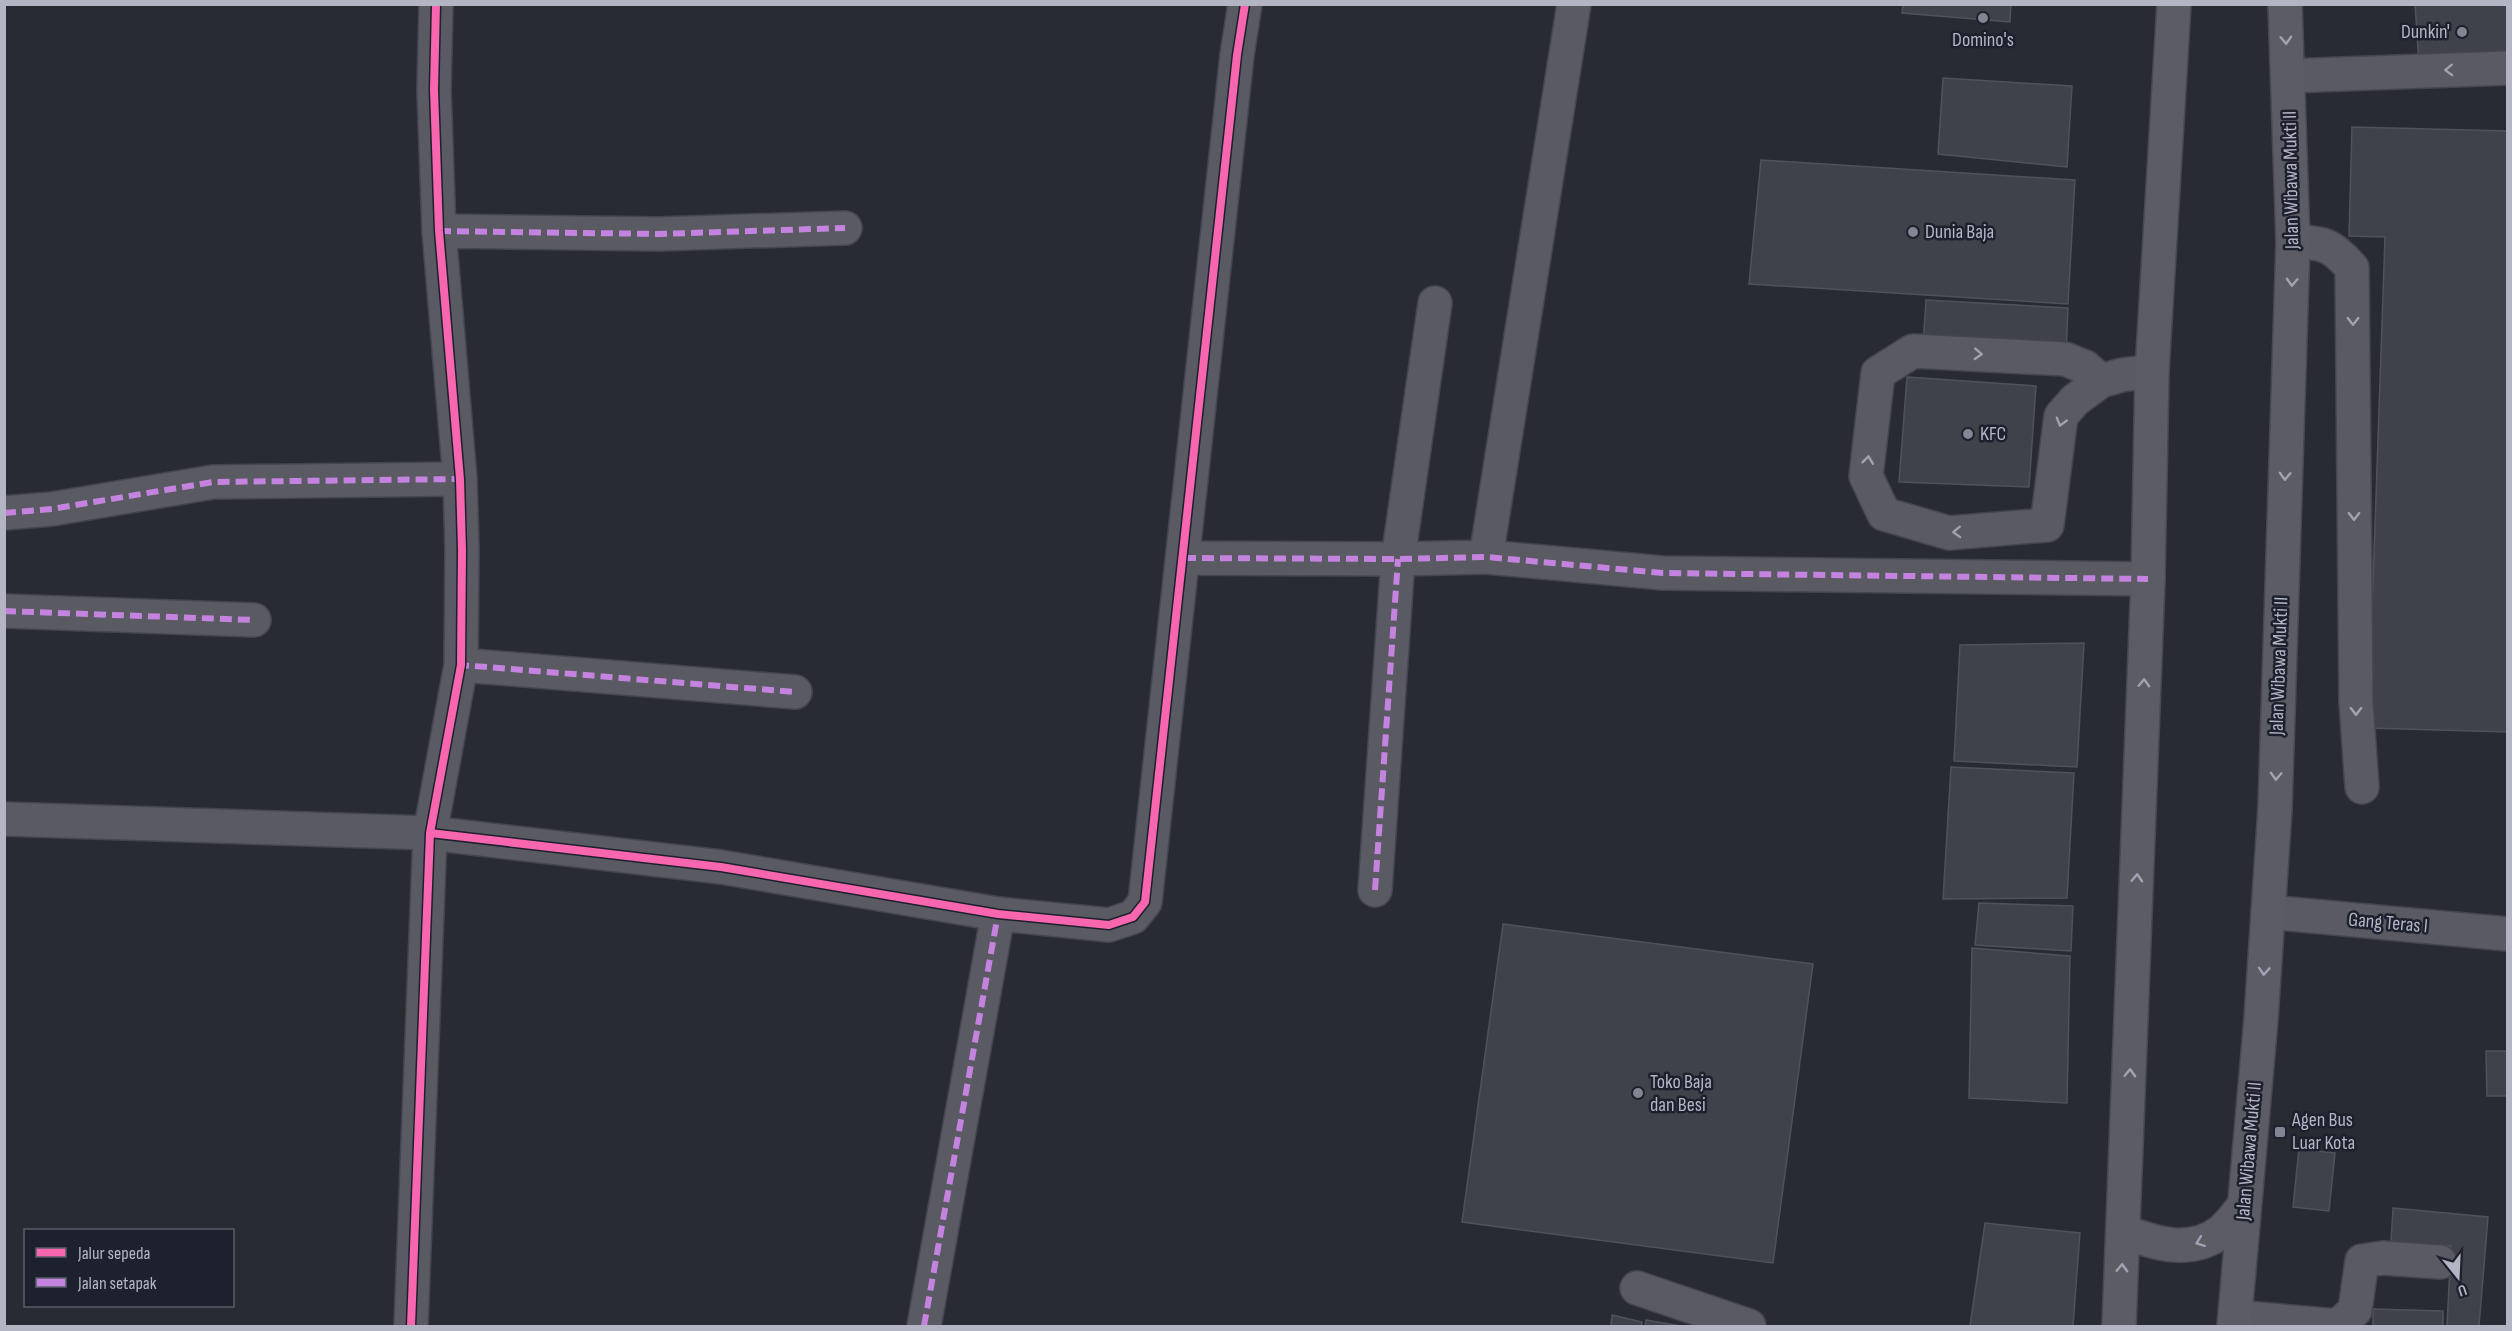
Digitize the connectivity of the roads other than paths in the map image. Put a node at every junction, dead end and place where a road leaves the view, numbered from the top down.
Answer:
1 (436, 4) edge
2 (1245, 4) edge
3 (1574, 4) edge
4 (2174, 4) edge
5 (2285, 4) edge
6 (2508, 68) edge
7 (2288, 76) junction
8 (845, 228) dead end
9 (439, 231) junction
10 (2293, 242) junction
11 (1435, 303) dead end
12 (2151, 371) junction
13 (2100, 381) junction
14 (460, 479) junction
15 (4, 513) edge
16 (1486, 556) junction
17 (1184, 558) junction
18 (1398, 559) junction
19 (2148, 579) junction
20 (4, 611) edge
21 (254, 620) dead end
22 (461, 665) junction
23 (795, 692) dead end
24 (2362, 787) dead end
25 (4, 819) edge
26 (430, 833) junction
27 (1375, 890) dead end
28 (2268, 912) junction
29 (998, 914) junction
30 (2508, 934) edge
31 (2244, 1206) junction
32 (2123, 1231) junction
33 (2440, 1262) dead end
34 (1637, 1288) dead end
35 (2234, 1322) edge
36 (411, 1326) edge
37 (924, 1326) edge
38 (1749, 1326) edge
39 (2119, 1326) edge

1 - 9 street
2 - 17 street
3 - 16 street
4 - 12 main road
5 -> 7 main road, Jalan Wibawa Mukti II
6 -> 7 street
7 - 10 main road, Jalan Wibawa Mukti II
8 - 9 street
9 - 14 street
10 -> 24 street
10 -> 28 main road, Jalan Wibawa Mukti II
11 - 18 street
12 - 13 street
12 - 19 main road
13 -> 13 street
14 - 15 street
14 - 22 street
16 - 18 street
16 - 19 street
17 - 18 street
17 - 29 street
18 - 27 street
32 -> 19 main road
20 - 21 street
22 - 23 street
22 - 26 street
25 - 26 street
26 - 29 street
26 - 36 street
28 - 30 street, Gang Teras I
28 -> 31 main road, Jalan Wibawa Mukti II
29 - 37 street
31 -> 32 main road
31 - 35 main road, Jalan Wibawa Mukti II
39 -> 32 main road
33 - 35 street
34 - 38 street

